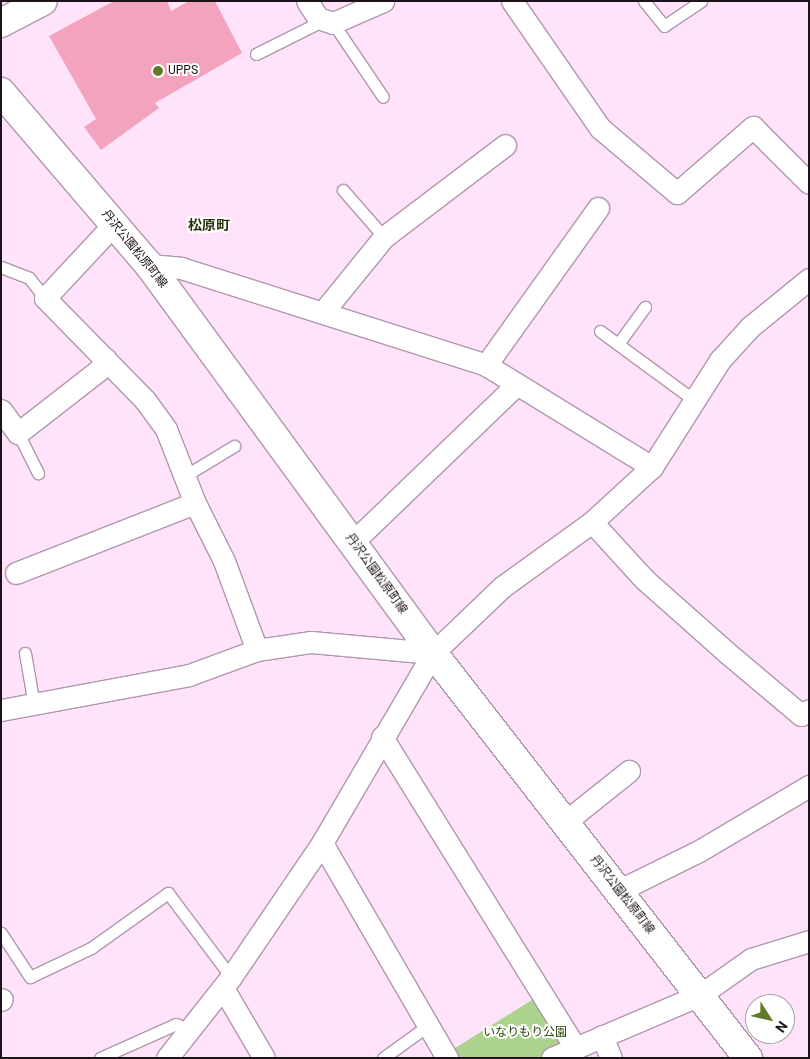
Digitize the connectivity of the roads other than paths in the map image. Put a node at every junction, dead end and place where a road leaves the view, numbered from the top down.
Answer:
1 (43, 1) edge
2 (307, 1) edge
3 (382, 1) edge
4 (512, 1) edge
5 (644, 1) edge
6 (701, 1) edge
7 (328, 21) junction
8 (1, 23) edge
9 (256, 54) dead end
10 (1, 92) edge
11 (383, 97) dead end
12 (500, 159) dead end
13 (809, 183) edge
14 (343, 190) dead end
15 (598, 208) dead end
16 (114, 224) junction
17 (384, 237) junction
18 (149, 266) junction
19 (1, 267) edge
20 (809, 279) edge
21 (45, 298) junction
22 (646, 306) dead end
23 (323, 312) junction
24 (600, 331) dead end
25 (618, 344) junction
26 (106, 360) junction
27 (486, 365) junction
28 (517, 384) junction
29 (694, 400) junction
30 (1, 410) edge
31 (18, 433) junction
32 (234, 446) dead end
33 (652, 467) junction
34 (38, 473) dead end
35 (183, 477) junction
36 (194, 504) junction
37 (592, 522) junction
38 (354, 541) junction
39 (16, 573) dead end
40 (257, 650) junction
41 (25, 652) dead end
42 (433, 653) junction
43 (34, 705) junction
44 (1, 710) edge
45 (809, 710) edge
46 (382, 737) junction
47 (629, 771) dead end
48 (809, 786) edge
49 (565, 822) junction
50 (322, 843) junction
51 (618, 891) junction
52 (1, 933) edge
53 (809, 941) edge
54 (227, 982) junction
55 (700, 996) junction
56 (430, 1024) junction
57 (189, 1030) junction
58 (602, 1036) junction
59 (575, 1047) junction
60 (100, 1058) edge
61 (167, 1058) edge
62 (264, 1058) edge
63 (383, 1058) edge
64 (447, 1058) edge
65 (552, 1058) edge
66 (611, 1058) edge
67 (748, 1058) edge

1 - 8 main road
2 - 7 street
3 - 7 street
4 - 13 street
5 - 6 lane
7 - 9 lane
7 - 11 lane
10 - 16 main road, 丹沢公園松原町線
12 - 17 street
14 - 17 lane
15 - 27 street
16 - 18 main road, 丹沢公園松原町線
16 - 21 street
17 - 23 street
18 - 23 street
18 - 38 main road, 丹沢公園松原町線
19 - 21 lane
20 - 29 street
21 - 26 street
22 - 25 lane
23 - 27 street
24 - 25 lane
25 - 29 lane
26 - 31 street
26 - 35 street
27 - 28 street
28 - 33 street
28 - 38 street
29 - 33 street
30 - 31 street
31 - 34 lane
32 - 35 lane
33 - 37 street
35 - 36 street
36 - 39 street
36 - 40 street
37 - 42 street
37 - 45 street
38 - 42 main road, 丹沢公園松原町線
40 - 42 street
40 - 43 street
41 - 43 lane
42 - 46 street
42 - 49 main road, 丹沢公園松原町線
43 - 44 street
46 - 50 street
46 - 59 street
47 - 49 street
48 - 51 street
49 - 51 main road, 丹沢公園松原町線
50 - 54 street
50 - 56 street
51 - 55 main road, 丹沢公園松原町線
52 - 54 lane
53 - 55 street
54 - 57 street
54 - 62 street
55 - 58 street
55 - 67 main road, 丹沢公園松原町線
56 - 63 lane
56 - 64 street
57 - 60 lane
57 - 61 street
58 - 59 street
58 - 66 street
59 - 65 street

